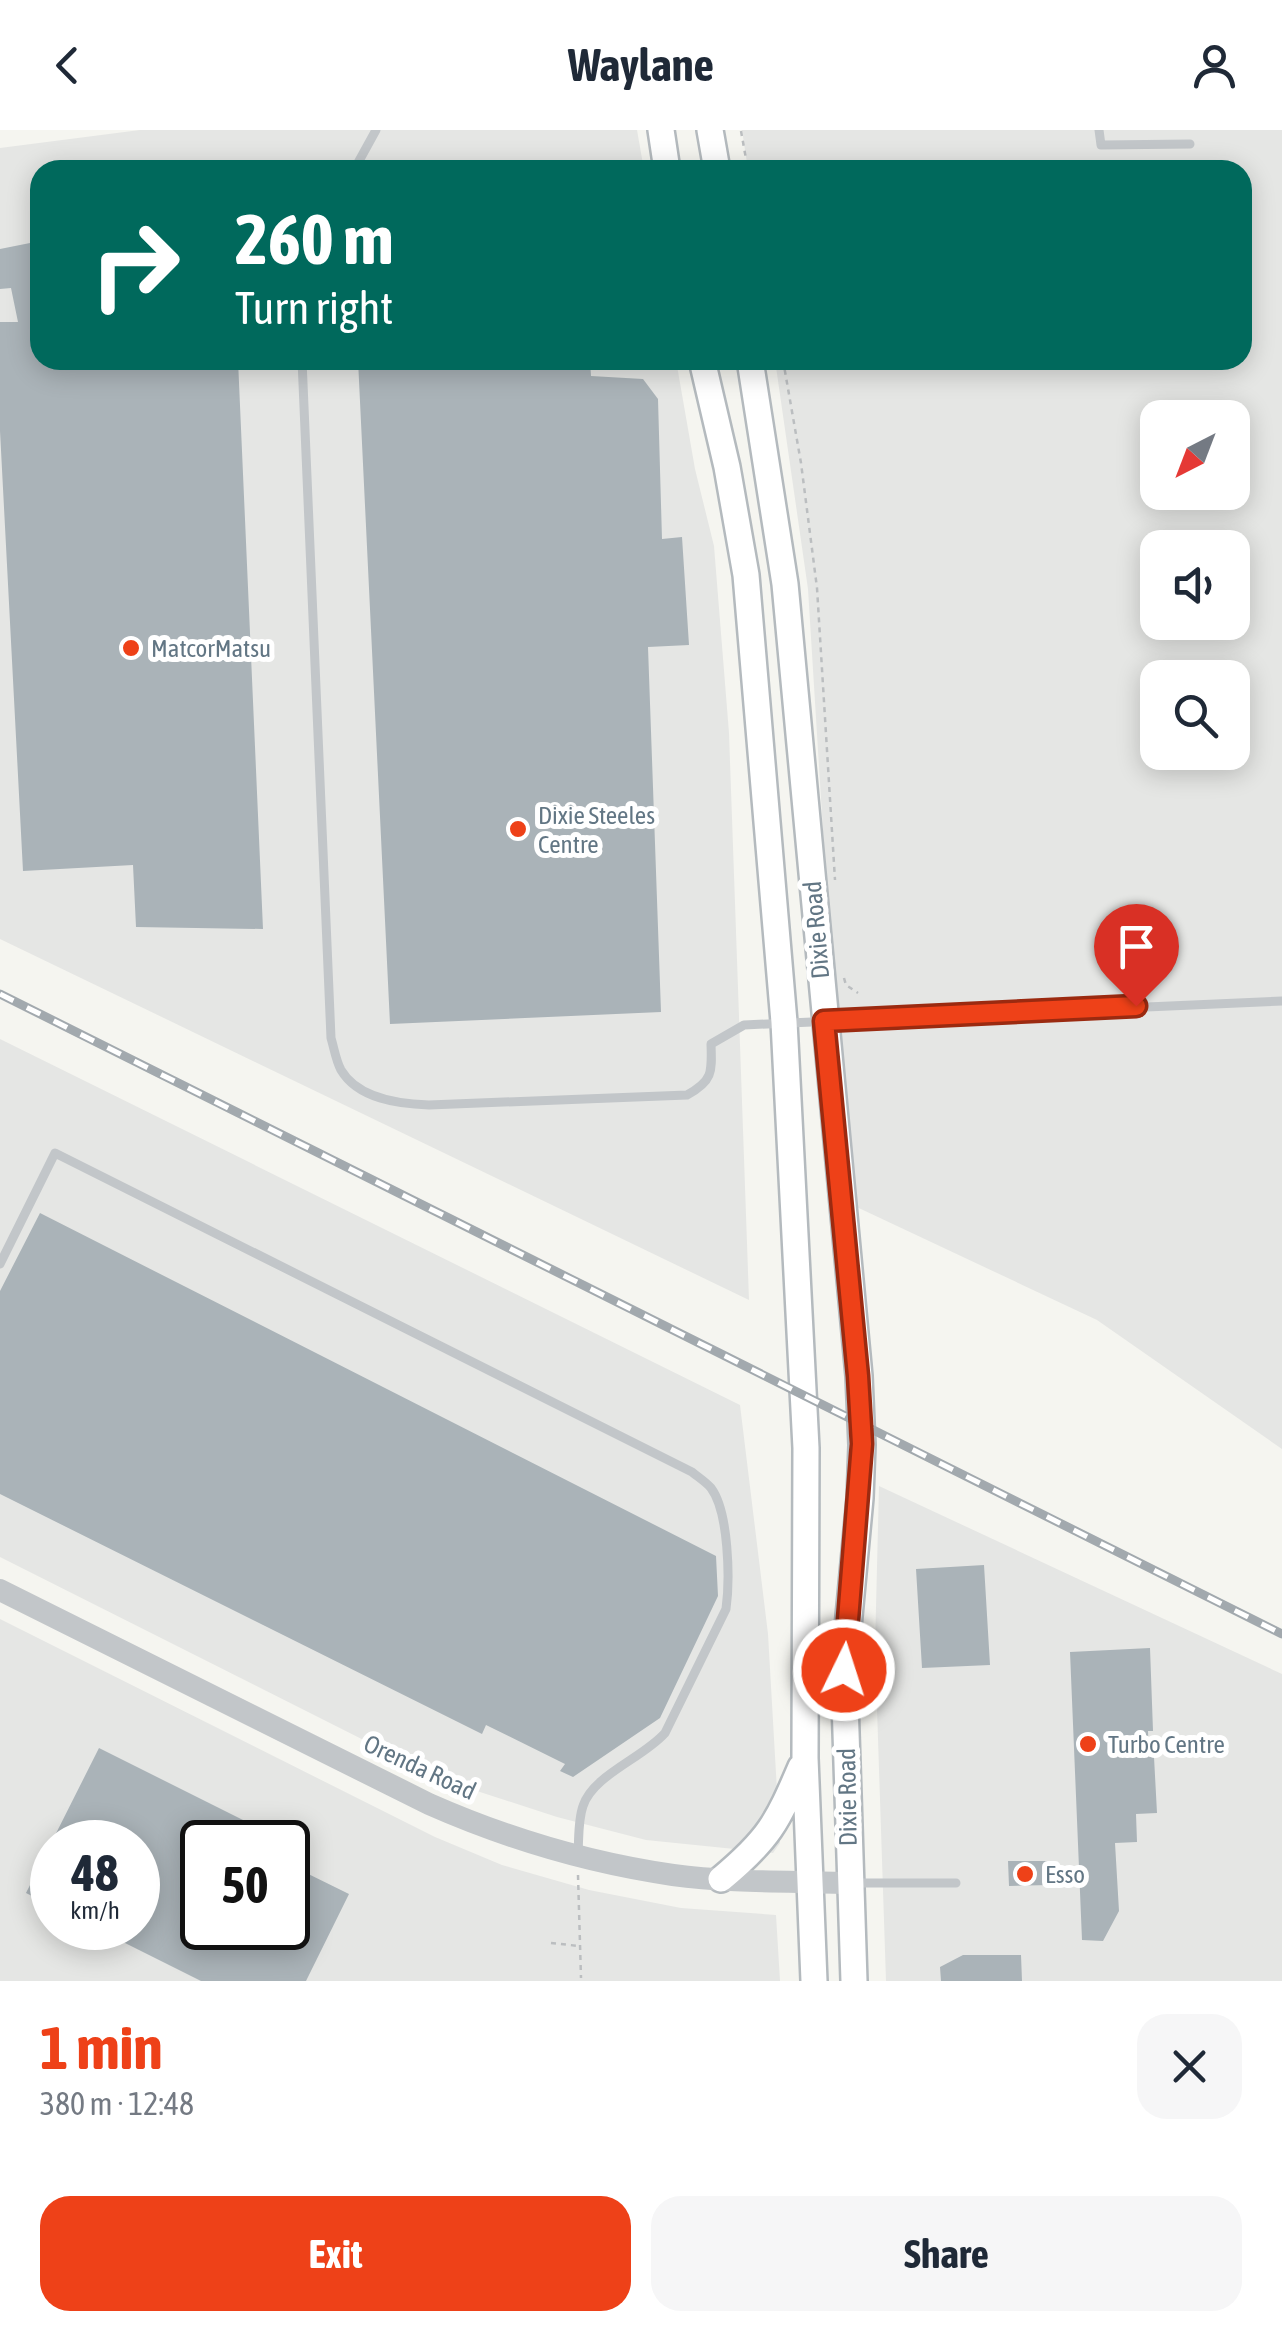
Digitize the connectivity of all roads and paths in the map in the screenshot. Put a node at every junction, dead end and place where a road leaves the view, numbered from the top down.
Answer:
1 (376, 130) edge
2 (710, 130) edge
3 (1100, 130) edge
4 (741, 131) edge
5 (660, 132) edge
6 (1190, 144) dead end
7 (360, 160) edge
8 (664, 160) edge
9 (715, 160) edge
10 (746, 160) edge
11 (302, 370) edge
12 (704, 370) edge
13 (752, 370) edge
14 (784, 370) edge
15 (836, 894) dead end
16 (841, 970) dead end
17 (858, 993) dead end
18 (1282, 1001) edge
19 (824, 1021) junction
20 (784, 1022) junction
21 (0, 1264) edge
22 (0, 1590) edge
23 (805, 1758) junction
24 (578, 1856) junction
25 (722, 1879) junction
26 (810, 1882) junction
27 (850, 1883) junction
28 (956, 1883) dead end
29 (550, 1943) dead end
30 (580, 1946) junction
31 (581, 1978) dead end
32 (814, 1981) edge
33 (854, 1981) edge

1 - 7 lane
2 - 9 main road
3 - 6 lane
4 - 10 path
5 - 8 main road
11 - 20 lane
12 - 20 main road, Dixie Road
13 - 19 main road, Dixie Road
14 - 15 path
16 - 17 path
18 - 19 lane
19 - 20 lane
19 - 27 main road, Dixie Road
20 - 23 main road, Dixie Road
21 - 24 lane
22 - 24 street, Orenda Road
23 - 25 main road
23 - 26 main road, Dixie Road
24 - 25 street, Orenda Road
24 - 30 path
25 - 26 street, Orenda Road
26 - 27 street, Orenda Road
26 - 32 main road, Dixie Road
27 - 28 lane
27 - 33 main road, Dixie Road
29 - 30 path
30 - 31 path

